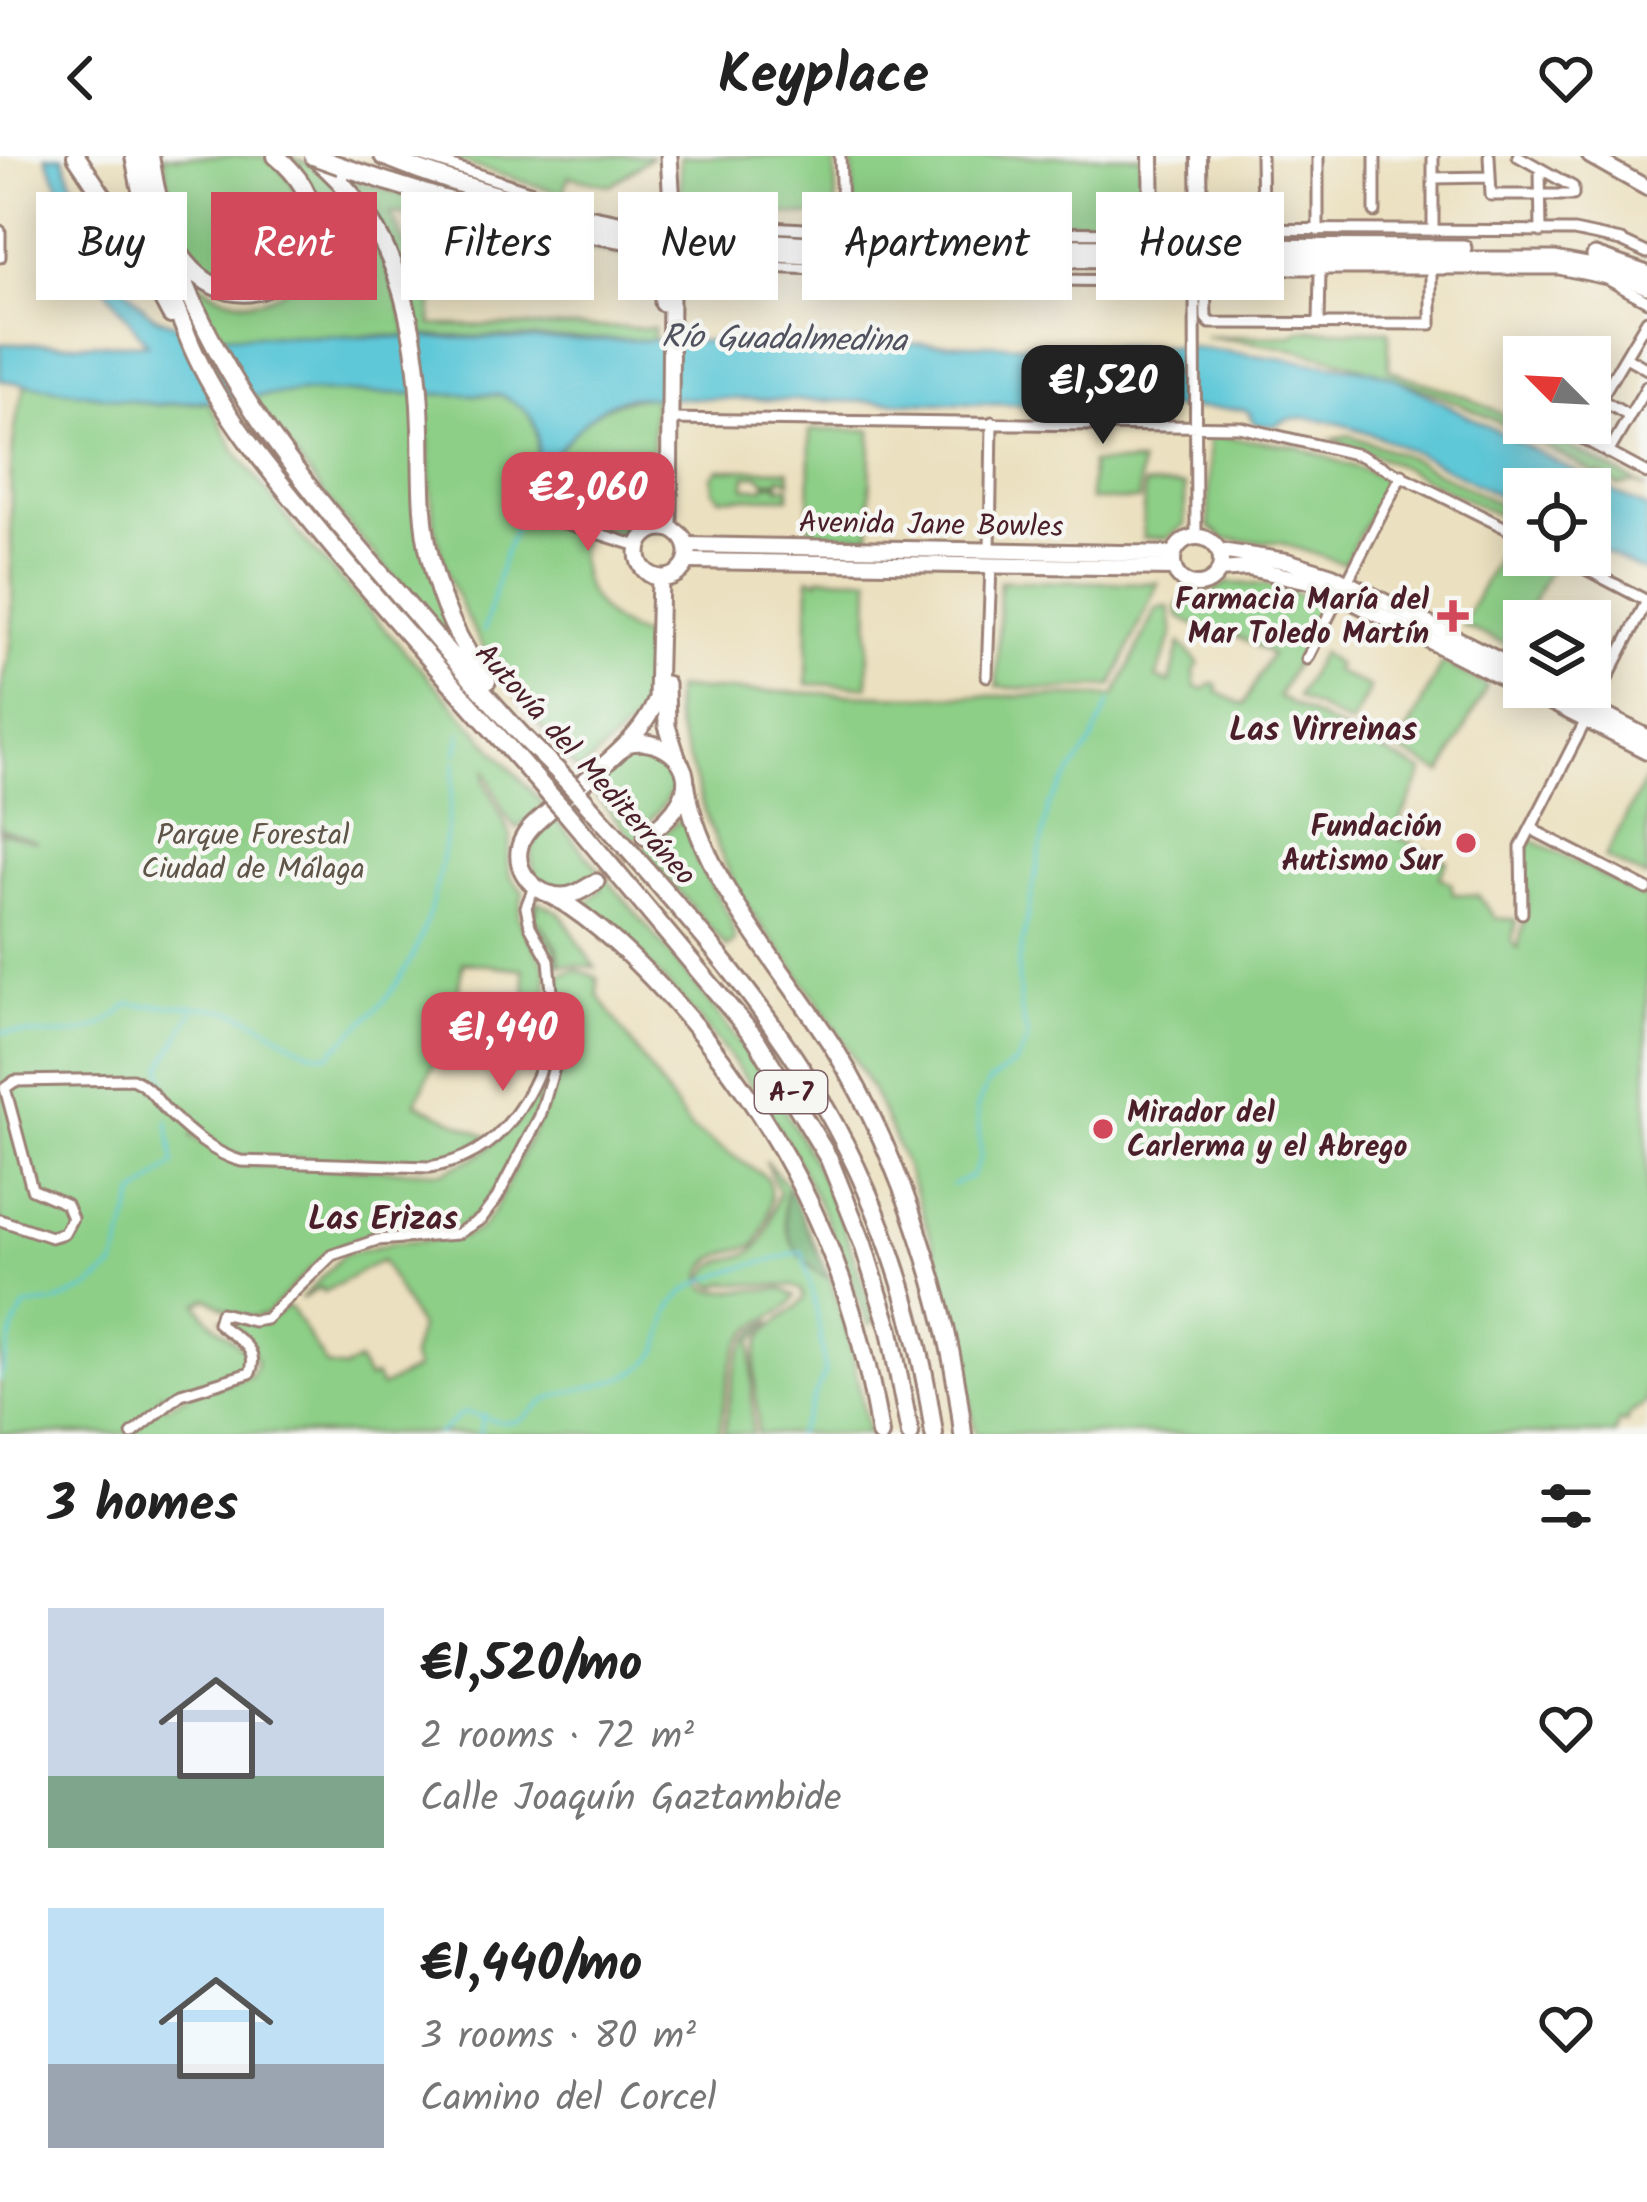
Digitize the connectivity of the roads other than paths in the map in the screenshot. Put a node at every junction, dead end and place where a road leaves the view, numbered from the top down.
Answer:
1 (76, 156) edge
2 (134, 156) edge
3 (150, 156) edge
4 (276, 156) edge
5 (313, 156) edge
6 (421, 156) edge
7 (665, 156) edge
8 (840, 156) edge
9 (1151, 156) edge
10 (1199, 156) edge
11 (1261, 156) edge
12 (1318, 156) edge
13 (1375, 156) edge
14 (1433, 156) edge
15 (1489, 156) edge
16 (1518, 156) edge
17 (1590, 156) edge
18 (388, 158) edge
19 (1540, 169) junction
20 (1490, 177) junction
21 (1432, 178) junction
22 (1643, 182) edge
23 (157, 192) edge
24 (662, 192) edge
25 (669, 192) edge
26 (841, 192) edge
27 (1147, 192) edge
28 (1196, 192) edge
29 (1262, 192) edge
30 (1541, 197) junction
31 (1375, 212) dead end
32 (618, 215) edge
33 (618, 228) edge
34 (1284, 230) edge
35 (0, 231) edge
36 (1318, 231) junction
37 (618, 232) edge
38 (1541, 232) junction
39 (778, 240) edge
40 (1096, 242) edge
41 (1645, 247) edge
42 (1432, 252) junction
43 (0, 257) edge
44 (1284, 259) edge
45 (187, 263) edge
46 (778, 268) edge
47 (1284, 268) edge
48 (1320, 270) junction
49 (1647, 274) edge
50 (1096, 280) edge
51 (1647, 286) edge
52 (181, 300) edge
53 (664, 300) edge
54 (670, 300) edge
55 (1195, 300) edge
56 (1204, 300) edge
57 (1647, 301) edge
58 (185, 319) junction
59 (1319, 324) junction
60 (1646, 326) edge
61 (666, 328) junction
62 (1626, 357) junction
63 (1647, 369) edge
64 (1611, 381) edge
65 (1647, 386) edge
66 (1643, 402) edge
67 (1611, 405) edge
68 (667, 411) junction
69 (1629, 416) junction
70 (1196, 421) junction
71 (992, 422) junction
72 (1592, 444) edge
73 (1608, 453) junction
74 (1647, 455) edge
75 (1643, 471) edge
76 (1402, 474) junction
77 (552, 519) dead end
78 (1503, 526) edge
79 (663, 528) junction
80 (1196, 536) junction
81 (638, 546) junction
82 (1220, 551) junction
83 (687, 553) junction
84 (990, 558) junction
85 (1174, 561) junction
86 (1219, 570) junction
87 (1599, 576) edge
88 (664, 578) junction
89 (1344, 588) junction
90 (1647, 601) edge
91 (1307, 658) dead end
92 (1503, 664) edge
93 (987, 676) dead end
94 (1580, 708) edge
95 (1589, 714) junction
96 (1647, 737) edge
97 (627, 743) junction
98 (534, 744) junction
99 (1647, 752) edge
100 (677, 758) junction
101 (686, 784) junction
102 (1533, 826) junction
103 (646, 837) tunnel mouth
104 (596, 882) tunnel mouth
105 (1647, 889) edge
106 (543, 891) junction
107 (1522, 914) dead end
108 (556, 1026) junction
109 (0, 1220) edge
110 (132, 1434) edge
111 (880, 1434) edge
112 (910, 1434) edge
113 (934, 1434) edge
114 (963, 1434) edge

1 - 58 highway
2 - 58 highway, Autovía del Mediterráneo / A-7
3 - 23 highway, Autovía del Mediterráneo / A-7
4 - 45 highway
5 - 37 highway, bridge
5 - 98 highway
6 - 32 street
7 - 24 main road
7 - 25 main road
8 - 26 street
9 - 27 main road
10 - 28 main road
11 - 29 street
12 - 36 street
13 - 31 street
14 - 21 street
15 - 20 street
16 - 19 street
17 - 22 main road
18 - 33 highway
19 - 30 street
19 - 30 street
20 - 21 street
20 - 30 street
21 - 42 street
30 - 38 street
34 - 36 street
35 - 43 street
36 - 42 street
38 - 41 street
38 - 42 street
39 - 40 main road
42 - 44 main road
42 - 48 street
42 - 49 main road
42 - 51 main road
42 - 57 street
42 - 59 street
46 - 50 street
47 - 48 street
48 - 59 street
52 - 58 highway, Autovía del Mediterráneo / A-7
53 - 61 main road
54 - 61 main road
55 - 70 street
56 - 59 street
58 - 98 highway, Autovía del Mediterráneo / A-7
58 - 112 highway, Autovía del Mediterráneo / A-7, bridge
60 - 62 street
61 - 68 main road
62 - 63 street
62 - 64 street
65 - 66 street
66 - 69 street
67 - 69 street
68 - 71 street
68 - 79 main road
69 - 73 street
70 - 71 street
70 - 76 street
70 - 80 street
71 - 84 street
72 - 73 street
73 - 75 street
74 - 75 street
76 - 78 street
76 - 89 street
77 - 81 street
79 - 81 main road
79 - 83 main road
80 - 82 main road
80 - 85 main road
81 - 88 main road
82 - 86 main road
82 - 89 main road
83 - 84 main road, Avenida Jane Bowles
83 - 88 main road
84 - 85 main road, Avenida Jane Bowles
84 - 93 street
85 - 86 main road
86 - 89 main road
87 - 90 street
88 - 97 main road
88 - 100 main road
89 - 91 street
89 - 92 main road
89 - 95 main road
90 - 95 street
94 - 95 main road
95 - 96 main road
95 - 99 main road
95 - 102 street
97 - 100 main road
97 - 106 main road
98 - 113 highway, Autovía del Mediterráneo / A-7
100 - 101 main road
101 - 103 main road
101 - 114 highway
102 - 105 street
102 - 107 street
104 - 106 main road
106 - 108 street
106 - 111 highway
108 - 109 street
108 - 110 street

